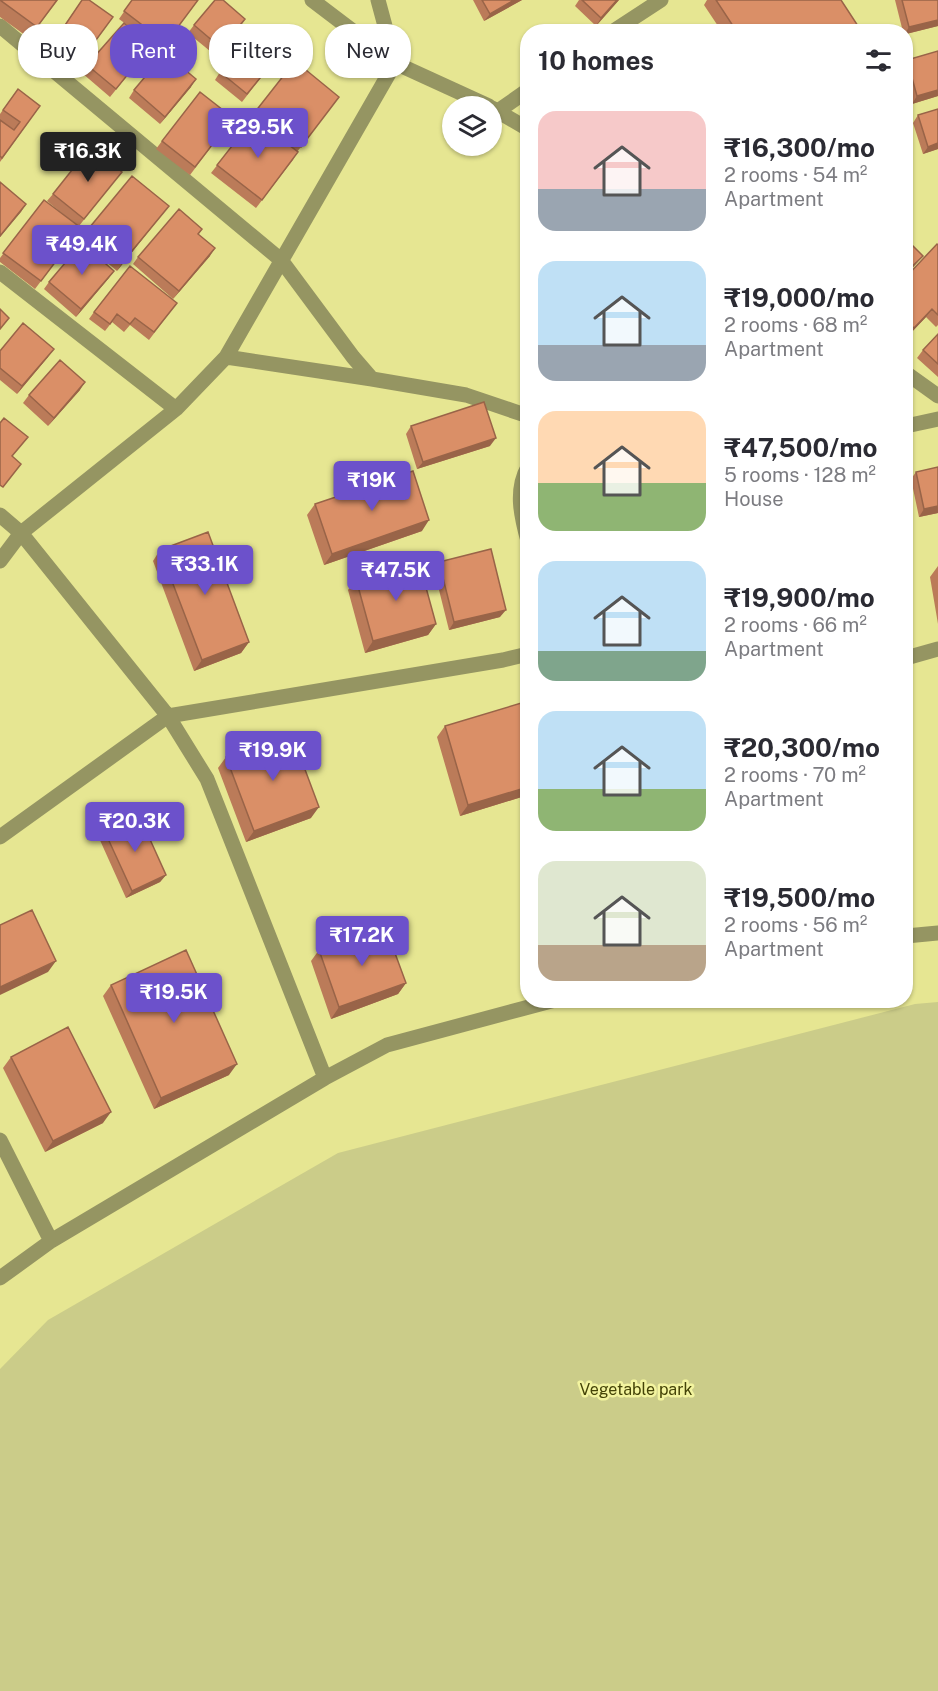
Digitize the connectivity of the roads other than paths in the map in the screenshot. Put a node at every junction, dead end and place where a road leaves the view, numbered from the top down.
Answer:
1 (312, 0) edge
2 (378, 0) edge
3 (661, 0) edge
4 (344, 24) edge
5 (384, 24) edge
6 (623, 24) edge
7 (0, 26) edge
8 (411, 70) edge
9 (386, 78) edge
10 (520, 94) edge
11 (467, 96) edge
12 (502, 103) edge
13 (502, 113) edge
14 (520, 124) edge
15 (281, 260) junction
16 (0, 272) edge
17 (226, 357) junction
18 (913, 378) edge
19 (372, 379) junction
20 (938, 396) edge
21 (176, 409) junction
22 (520, 413) edge
23 (938, 419) edge
24 (913, 424) edge
25 (0, 515) edge
26 (21, 533) junction
27 (0, 561) edge
28 (938, 650) edge
29 (520, 656) edge
30 (913, 656) edge
31 (168, 716) junction
32 (0, 837) edge
33 (938, 933) edge
34 (913, 935) edge
35 (525, 1008) edge
36 (326, 1078) junction
37 (0, 1140) edge
38 (51, 1241) junction
39 (0, 1278) edge

1 - 4 street
2 - 5 street
3 - 6 street
7 - 15 street
8 - 11 street
9 - 15 street
10 - 12 street
13 - 14 street
15 - 17 street
15 - 19 street
16 - 21 street
17 - 19 street
17 - 21 street
18 - 20 street
19 - 22 street
21 - 26 street
23 - 24 street
25 - 26 street
26 - 27 street
26 - 31 street
28 - 30 street
29 - 31 street
31 - 32 street
31 - 36 street
33 - 34 street
35 - 36 street
36 - 38 street
37 - 38 street
38 - 39 street

